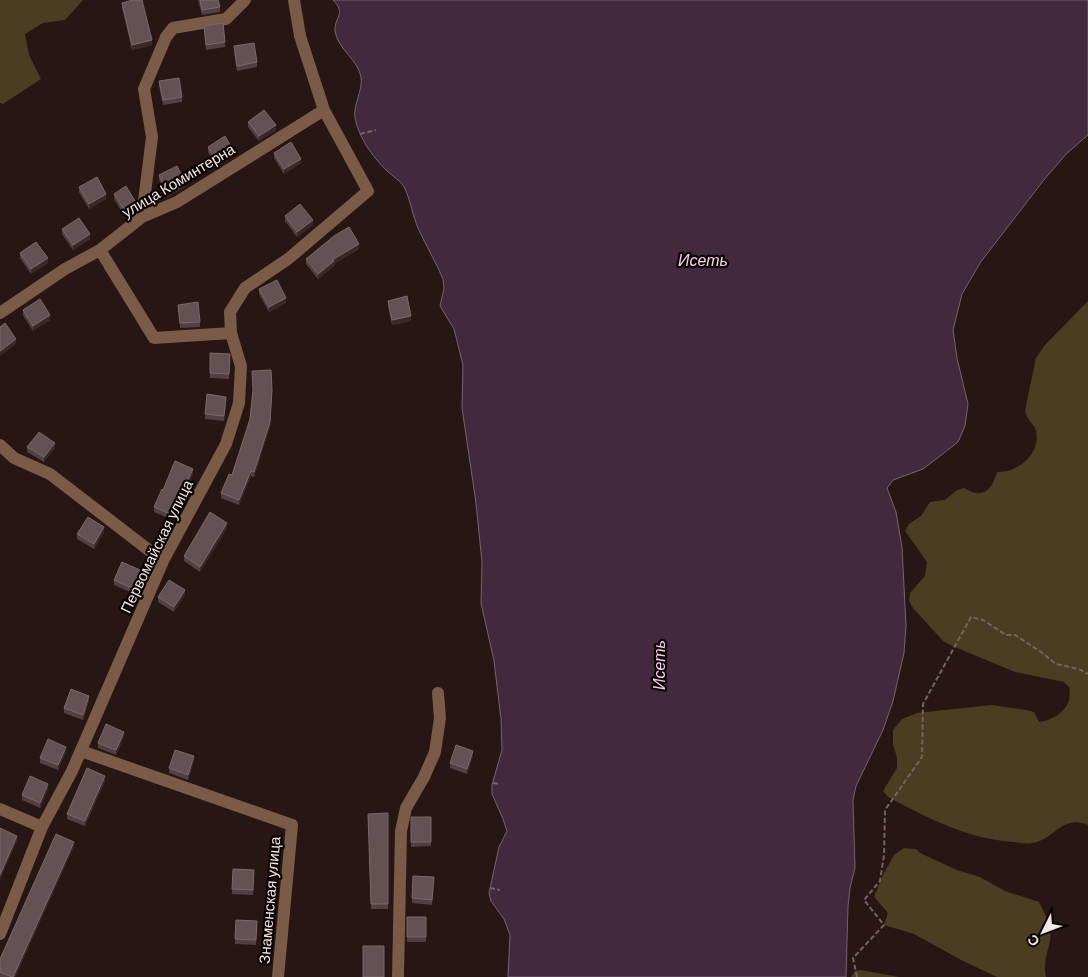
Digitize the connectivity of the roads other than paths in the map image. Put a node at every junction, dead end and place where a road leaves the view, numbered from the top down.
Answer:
1 (245, 0) edge
2 (294, 0) edge
3 (324, 110) junction
4 (142, 217) junction
5 (100, 250) junction
6 (0, 313) edge
7 (231, 333) junction
8 (0, 446) edge
9 (163, 561) junction
10 (438, 693) dead end
11 (81, 751) junction
12 (0, 808) edge
13 (42, 828) junction
14 (0, 934) edge
15 (278, 977) edge
16 (398, 977) edge

1 - 4 street
2 - 3 street
3 - 4 street, улица Коминтерна
3 - 7 street, Первомайская улица
4 - 5 street, улица Коминтерна
5 - 6 street, улица Коминтерна
5 - 7 street
7 - 9 street, Первомайская улица
8 - 9 street
9 - 11 street, Первомайская улица
10 - 16 street
11 - 13 street, Первомайская улица
11 - 15 street, Знаменская улица
12 - 13 street
13 - 14 street, Первомайская улица

